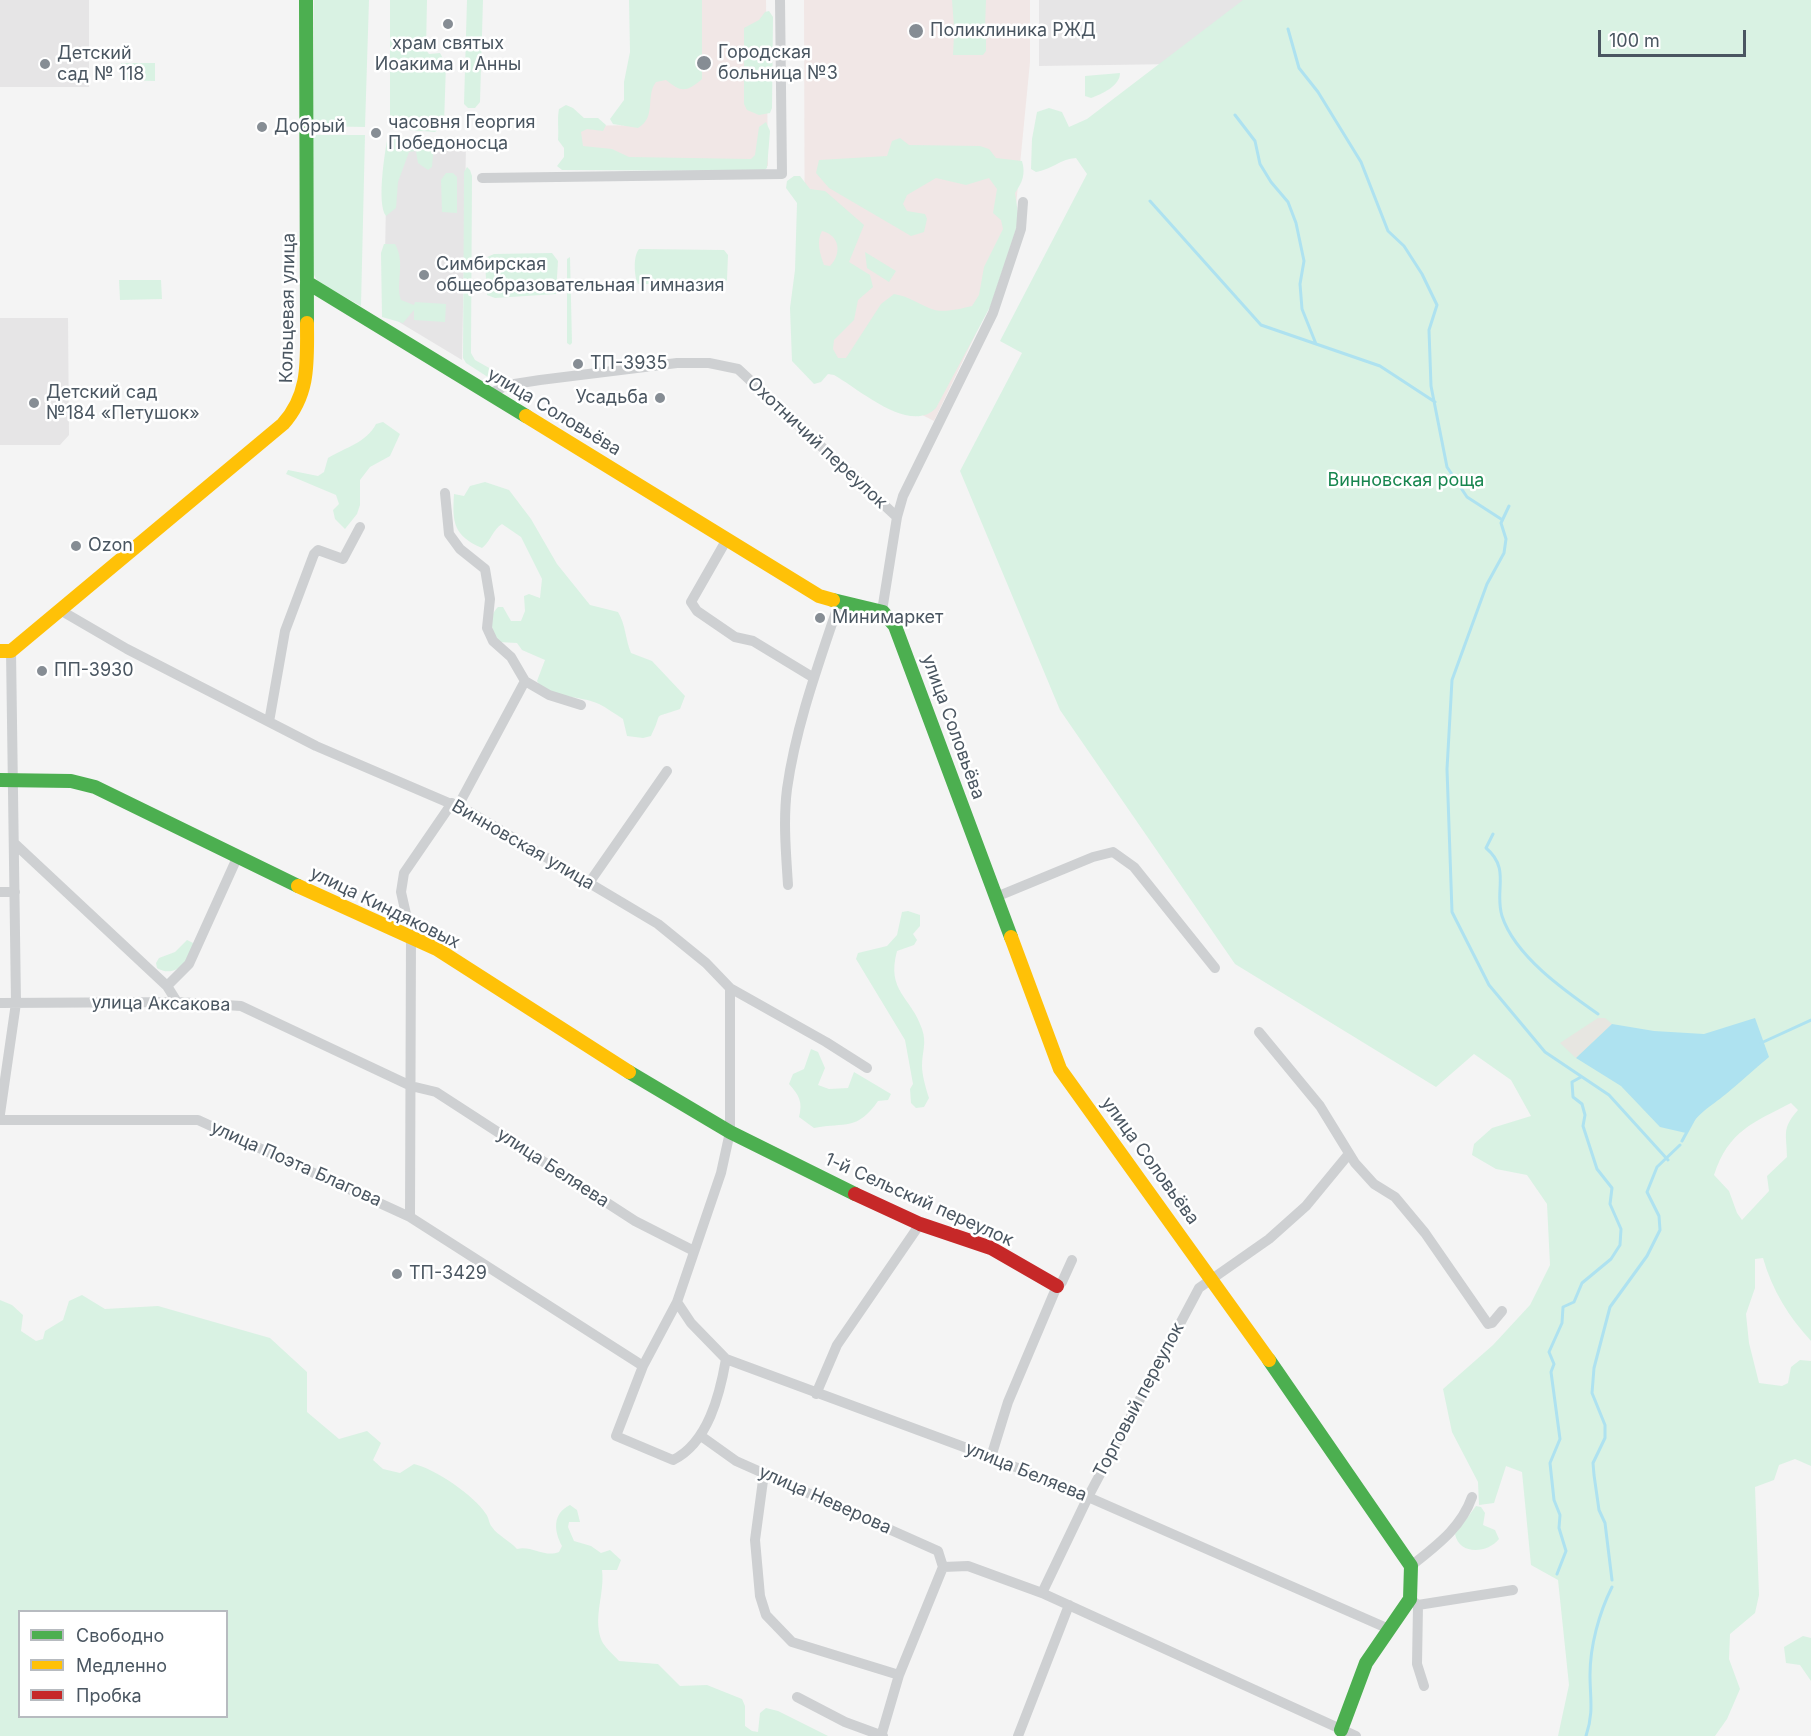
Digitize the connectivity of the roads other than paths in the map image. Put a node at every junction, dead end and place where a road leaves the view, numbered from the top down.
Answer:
1 (306, 0) edge
2 (780, 0) edge
3 (482, 178) dead end
4 (1023, 202) dead end
5 (308, 283) junction
6 (489, 394) junction
7 (445, 493) dead end
8 (897, 517) junction
9 (360, 527) dead end
10 (727, 539) junction
11 (838, 603) junction
12 (60, 610) junction
13 (882, 611) junction
14 (6, 651) edge
15 (814, 678) junction
16 (525, 681) junction
17 (581, 705) dead end
18 (269, 722) junction
19 (667, 771) dead end
20 (7, 780) edge
21 (455, 805) junction
22 (14, 843) junction
23 (237, 858) junction
24 (589, 883) junction
25 (788, 885) dead end
26 (0, 892) edge
27 (15, 892) junction
28 (996, 897) junction
29 (411, 936) junction
30 (1215, 968) dead end
31 (167, 986) junction
32 (730, 988) junction
33 (177, 1002) junction
34 (0, 1003) edge
35 (16, 1003) junction
36 (1259, 1032) dead end
37 (867, 1068) dead end
38 (411, 1086) junction
39 (0, 1114) edge
40 (0, 1120) edge
41 (730, 1132) junction
42 (1348, 1155) junction
43 (410, 1217) junction
44 (920, 1224) junction
45 (694, 1251) junction
46 (1072, 1260) dead end
47 (1212, 1278) junction
48 (1056, 1286) junction
49 (677, 1302) junction
50 (1502, 1311) dead end
51 (726, 1359) junction
52 (643, 1366) junction
53 (816, 1394) junction
54 (701, 1437) junction
55 (991, 1458) junction
56 (764, 1473) junction
57 (1088, 1497) junction
58 (1472, 1497) dead end
59 (1411, 1566) junction
60 (943, 1567) junction
61 (1513, 1590) dead end
62 (1042, 1593) junction
63 (1414, 1602) junction
64 (1069, 1605) junction
65 (1389, 1629) junction
66 (899, 1675) junction
67 (1424, 1686) dead end
68 (797, 1697) dead end
69 (1341, 1730) junction
70 (882, 1735) edge
71 (1018, 1736) edge
72 (1356, 1736) edge

1 - 5 street, Кольцевая улица
2 - 3 street
4 - 8 street
5 - 6 street, улица Соловьёва
5 - 12 street, Кольцевая улица
6 - 8 street, Охотничий переулок
6 - 10 street, улица Соловьёва
7 - 16 street
8 - 13 street
9 - 18 street
10 - 11 street, улица Соловьёва
10 - 15 street
11 - 13 street, улица Соловьёва
11 - 15 street
12 - 14 street, Кольцевая улица
12 - 18 street, Винновская улица
13 - 28 street, улица Соловьёва
14 - 20 street
15 - 25 street
16 - 17 street
16 - 21 street
18 - 21 street, Винновская улица
19 - 24 street
20 - 22 street
20 - 23 street, улица Киндяковых
21 - 24 street, Винновская улица
21 - 29 street
22 - 27 street
22 - 31 street
23 - 29 street, улица Киндяковых
23 - 31 street
24 - 32 street, Винновская улица
26 - 27 street
27 - 35 street
28 - 30 street
28 - 47 street, улица Соловьёва
29 - 38 street
29 - 41 street, улица Киндяковых
31 - 33 street
32 - 37 street, Винновская улица
32 - 41 street
33 - 35 street, улица Аксакова
33 - 38 street, улица Аксакова
34 - 35 street, улица Аксакова
35 - 39 street
36 - 42 street
38 - 43 street
38 - 45 street, улица Беляева
40 - 43 street, улица Поэта Благова
41 - 44 street, 1-й Сельский переулок
41 - 45 street
42 - 47 street, Торговый переулок
42 - 50 street
43 - 52 street
44 - 48 street, 1-й Сельский переулок
44 - 53 street
45 - 49 street
46 - 48 street
47 - 57 street, Торговый переулок
47 - 59 street, улица Соловьёва
48 - 55 street
49 - 51 street, улица Беляева
49 - 52 street
51 - 53 street, улица Беляева
51 - 54 street
52 - 54 street
53 - 55 street, улица Беляева
54 - 56 street, улица Неверова
55 - 57 street, улица Беляева
56 - 60 street, улица Неверова
56 - 66 street
57 - 62 street, Торговый переулок
57 - 65 street, улица Беляева
58 - 59 street
59 - 63 street
60 - 62 street
60 - 66 street
61 - 63 street
62 - 64 street
63 - 65 street
63 - 67 street
64 - 69 street
64 - 71 street
65 - 69 street
66 - 70 street
68 - 70 street
69 - 72 street

